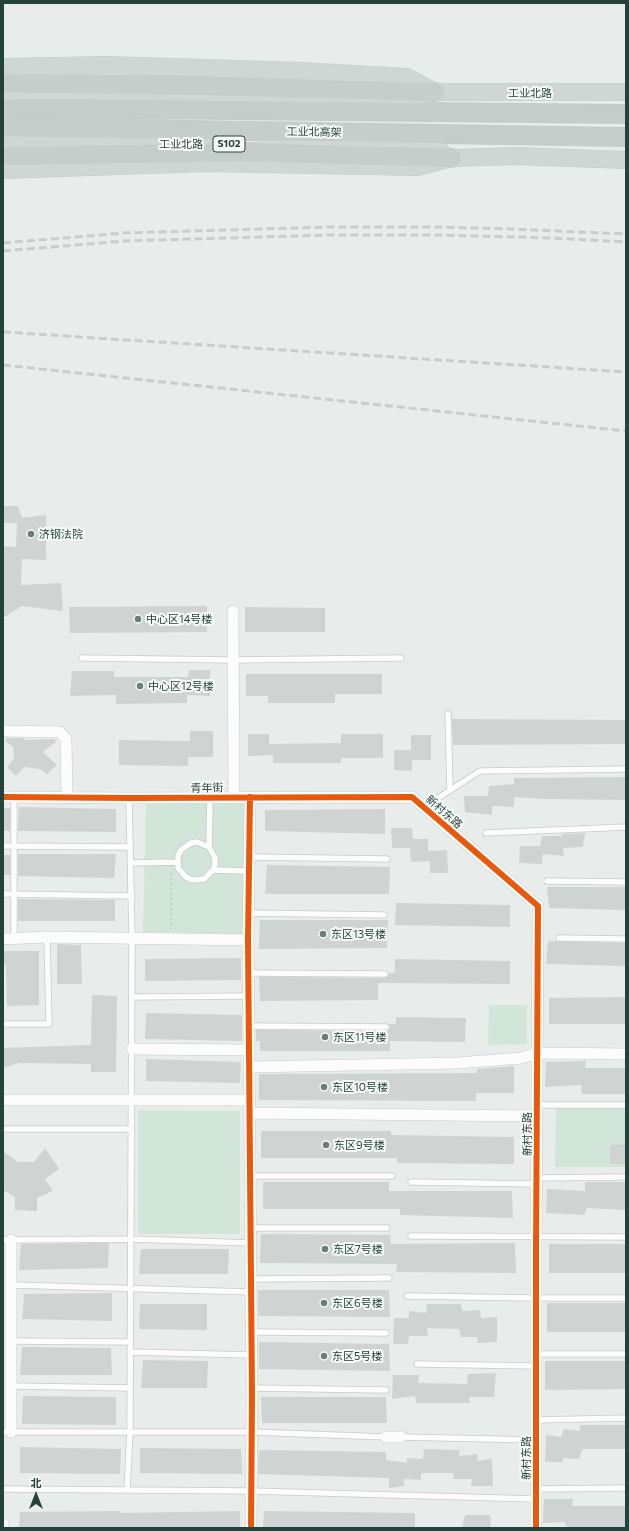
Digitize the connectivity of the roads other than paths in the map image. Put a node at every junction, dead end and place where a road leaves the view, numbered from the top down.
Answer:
1 (3, 68) edge
2 (3, 83) edge
3 (435, 92) junction
4 (626, 92) edge
5 (3, 100) edge
6 (3, 109) edge
7 (626, 114) edge
8 (3, 127) edge
9 (626, 137) edge
10 (3, 143) edge
11 (3, 156) edge
12 (452, 158) junction
13 (626, 160) edge
14 (3, 170) edge
15 (233, 611) dead end
16 (82, 658) dead end
17 (401, 658) dead end
18 (233, 660) junction
19 (448, 714) dead end
20 (3, 731) edge
21 (626, 769) edge
22 (450, 790) junction
23 (3, 796) edge
24 (14, 797) junction
25 (67, 797) junction
26 (234, 797) junction
27 (250, 797) junction
28 (412, 797) joint
29 (129, 798) junction
30 (210, 798) junction
31 (423, 807) junction
32 (626, 828) edge
33 (486, 833) dead end
34 (3, 846) edge
35 (15, 846) junction
36 (130, 847) junction
37 (209, 847) junction
38 (249, 857) junction
39 (387, 859) dead end
40 (177, 862) junction
41 (131, 863) junction
42 (213, 870) junction
43 (248, 871) junction
44 (548, 881) dead end
45 (626, 882) edge
46 (3, 894) edge
47 (15, 894) junction
48 (132, 896) junction
49 (248, 913) junction
50 (384, 915) dead end
51 (47, 937) junction
52 (14, 938) junction
53 (132, 938) junction
54 (560, 938) dead end
55 (3, 939) edge
56 (626, 939) edge
57 (248, 940) junction
58 (248, 973) junction
59 (385, 974) dead end
60 (248, 996) junction
61 (132, 997) junction
62 (3, 1024) edge
63 (249, 1026) junction
64 (386, 1027) dead end
65 (132, 1049) junction
66 (248, 1050) junction
67 (538, 1053) junction
68 (626, 1054) edge
69 (249, 1068) junction
70 (3, 1100) edge
71 (249, 1100) junction
72 (132, 1101) junction
73 (626, 1105) edge
74 (537, 1111) junction
75 (250, 1113) junction
76 (3, 1129) edge
77 (131, 1129) junction
78 (250, 1176) junction
79 (392, 1176) dead end
80 (626, 1177) edge
81 (536, 1181) junction
82 (411, 1182) dead end
83 (250, 1228) junction
84 (387, 1228) dead end
85 (411, 1236) dead end
86 (536, 1237) junction
87 (626, 1237) edge
88 (7, 1240) edge
89 (130, 1240) junction
90 (250, 1243) junction
91 (389, 1278) dead end
92 (251, 1279) junction
93 (11, 1284) junction
94 (130, 1288) junction
95 (251, 1292) junction
96 (407, 1296) dead end
97 (536, 1298) junction
98 (626, 1298) edge
99 (251, 1332) junction
100 (386, 1333) dead end
101 (11, 1340) junction
102 (130, 1342) junction
103 (130, 1352) junction
104 (536, 1354) junction
105 (626, 1354) edge
106 (252, 1355) junction
107 (417, 1364) dead end
108 (536, 1366) junction
109 (11, 1386) junction
110 (130, 1388) junction
111 (252, 1388) junction
112 (386, 1390) dead end
113 (626, 1418) edge
114 (536, 1420) junction
115 (7, 1432) edge
116 (130, 1432) junction
117 (252, 1432) junction
118 (386, 1437) joint
119 (401, 1437) joint
120 (536, 1440) junction
121 (626, 1488) edge
122 (3, 1489) edge
123 (127, 1490) junction
124 (251, 1491) junction
125 (536, 1494) junction
126 (3, 1524) edge
127 (3, 1528) edge
128 (251, 1528) edge
129 (536, 1528) edge

1 - 3 main road, 工业北路
2 - 3 highway
3 - 4 main road, 工业北路
3 - 5 main road, 工业北路
6 - 7 highway, 工业北高架
8 - 9 highway, 工业北高架
10 - 12 main road, 工业北路 / S102
11 - 12 highway
12 - 13 main road, 工业北路 / S102
12 - 14 main road, 工业北路 / S102
15 - 18 street
16 - 18 lane
17 - 18 lane
18 - 26 street
19 - 22 lane
20 - 25 street
21 - 22 lane
22 - 31 lane
23 - 24 street, 青年街
24 - 25 street, 青年街
24 - 35 lane
25 - 29 street, 青年街
26 - 27 street, 青年街
26 - 30 street, 青年街
27 - 28 street, 青年街
27 - 38 street
28 - 31 street, 新村东路
29 - 30 street, 青年街
29 - 36 lane
30 - 37 lane
31 - 67 street, 新村东路
32 - 33 lane
34 - 35 lane
35 - 36 lane
35 - 47 lane
36 - 41 lane
37 - 40 lane
37 - 42 lane
38 - 39 lane
38 - 43 street
40 - 41 lane
40 - 42 lane
41 - 48 lane
42 - 43 lane
43 - 49 street
44 - 45 lane
46 - 47 lane
47 - 48 lane
47 - 52 lane
48 - 53 lane
49 - 50 lane
49 - 57 street
51 - 52 street
51 - 53 street
51 - 62 lane
52 - 55 street
53 - 57 street
53 - 61 lane
54 - 56 lane
57 - 58 street
58 - 59 lane
58 - 60 street
60 - 61 lane
60 - 63 street
61 - 65 lane
63 - 64 lane
63 - 66 street
65 - 66 street
65 - 72 lane
66 - 69 street
67 - 68 street
67 - 69 street
67 - 74 street, 新村东路
69 - 71 street
70 - 72 street
71 - 72 street
71 - 75 street
72 - 77 lane
73 - 74 lane
74 - 75 street
74 - 81 street, 新村东路
75 - 78 street
76 - 77 lane
77 - 89 lane
78 - 79 lane
78 - 83 street
80 - 81 lane
81 - 82 lane
81 - 86 street, 新村东路
83 - 84 lane
83 - 90 street
85 - 86 lane
86 - 87 lane
86 - 97 street, 新村东路
88 - 89 lane
88 - 93 street
89 - 90 lane
89 - 94 lane
90 - 92 street
91 - 92 lane
92 - 95 street
93 - 94 lane
93 - 101 street
94 - 95 lane
94 - 102 lane
95 - 99 street
96 - 97 lane
97 - 98 lane
97 - 104 street, 新村东路
99 - 100 lane
99 - 106 street
101 - 102 lane
101 - 109 street
102 - 103 lane
103 - 106 lane
103 - 110 lane
104 - 105 lane
104 - 108 street, 新村东路
106 - 111 street
107 - 108 lane
108 - 114 street, 新村东路
109 - 110 lane
109 - 115 street
110 - 116 lane
111 - 112 lane
111 - 117 street
113 - 114 lane
114 - 120 street, 新村东路
115 - 116 lane
116 - 117 lane
116 - 123 lane
117 - 118 lane
117 - 124 street
118 - 119 street
119 - 120 lane
120 - 125 street, 新村东路
121 - 125 lane
122 - 123 lane
123 - 124 lane
124 - 125 lane
124 - 128 street
125 - 129 street, 新村东路
126 - 127 street

